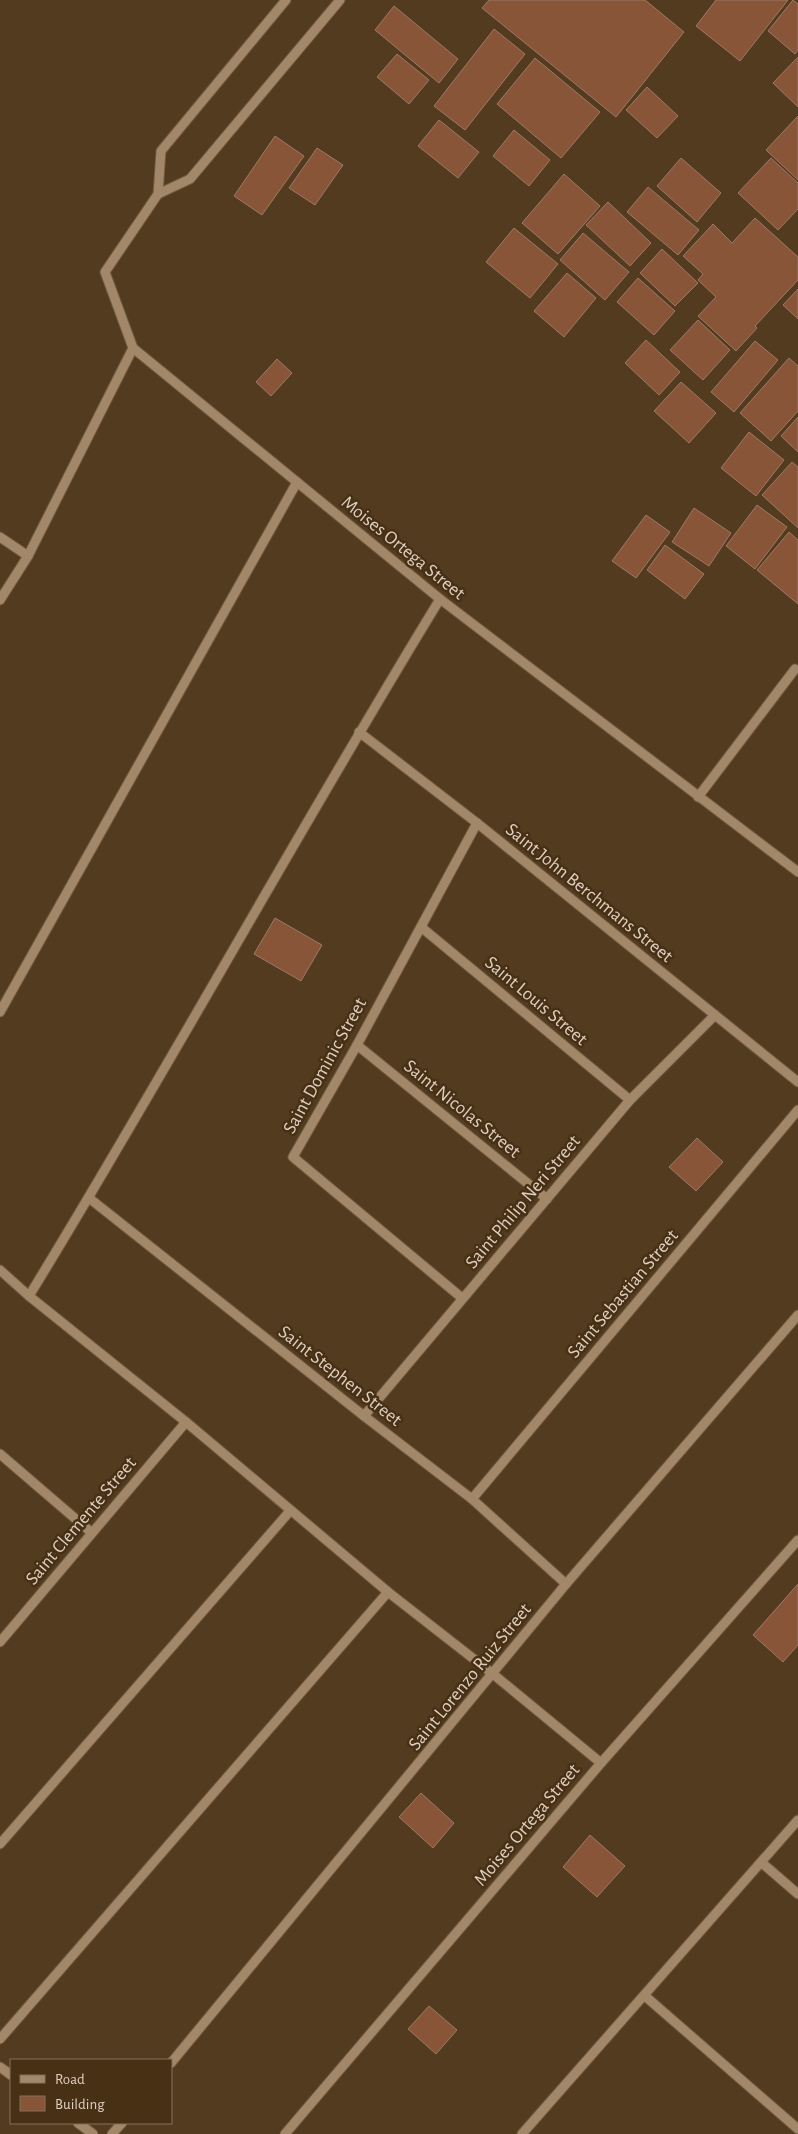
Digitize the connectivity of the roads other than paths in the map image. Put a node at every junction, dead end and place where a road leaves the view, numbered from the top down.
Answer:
1 (286, 0) edge
2 (340, 0) edge
3 (158, 194) junction
4 (134, 348) junction
5 (297, 482) junction
6 (0, 537) edge
7 (28, 556) junction
8 (440, 599) junction
9 (0, 600) edge
10 (795, 669) dead end
11 (358, 732) junction
12 (698, 797) junction
13 (477, 824) junction
14 (798, 872) edge
15 (421, 927) junction
16 (0, 1012) edge
17 (715, 1015) junction
18 (357, 1045) junction
19 (798, 1082) edge
20 (630, 1100) junction
21 (798, 1110) edge
22 (89, 1198) junction
23 (547, 1199) junction
24 (0, 1270) edge
25 (29, 1296) junction
26 (462, 1298) junction
27 (798, 1315) edge
28 (364, 1416) junction
29 (186, 1422) junction
30 (0, 1454) edge
31 (472, 1499) junction
32 (290, 1511) junction
33 (92, 1533) junction
34 (798, 1540) edge
35 (566, 1584) junction
36 (388, 1592) junction
37 (3, 1631) edge
38 (0, 1642) edge
39 (493, 1674) junction
40 (601, 1763) junction
41 (798, 1820) edge
42 (0, 1844) edge
43 (762, 1863) junction
44 (798, 1894) edge
45 (645, 1996) junction
46 (0, 2039) edge
47 (172, 2062) edge
48 (79, 2124) edge
49 (121, 2124) edge
50 (798, 2128) edge
51 (93, 2134) edge
52 (112, 2134) edge
53 (285, 2134) edge
54 (522, 2134) edge

1 - 3 street
2 - 3 street
3 - 4 street, Moises Ortega Street
4 - 5 street, Moises Ortega Street
4 - 7 street
5 - 8 street, Moises Ortega Street
5 - 16 street
6 - 7 street
7 - 9 street
8 - 11 street
8 - 12 street, Moises Ortega Street
10 - 12 street
11 - 13 street, Saint John Berchmans Street
11 - 22 street
12 - 14 street, Moises Ortega Street
13 - 15 street, Saint Dominic Street
13 - 17 street, Saint John Berchmans Street
15 - 18 street, Saint Dominic Street
15 - 20 street, Saint Louis Street
17 - 19 street, Saint John Berchmans Street
17 - 20 street, Saint Philip Neri Street
18 - 23 street, Saint Nicolas Street
18 - 26 street, Saint Dominic Street
20 - 23 street, Saint Philip Neri Street
21 - 31 street, Saint Sebastian Street
22 - 25 street
22 - 28 street, Saint Stephen Street
23 - 26 street, Saint Philip Neri Street
24 - 25 street
25 - 29 street
26 - 28 street, Saint Philip Neri Street
27 - 35 street, Saint Lorenzo Ruiz Street
28 - 31 street, Saint Stephen Street
29 - 32 street
29 - 33 street, Saint Clemente Street
30 - 33 street
31 - 35 street, Saint Stephen Street
32 - 36 street
32 - 42 street
33 - 37 street, Saint Clemente Street
34 - 40 street, Moises Ortega Street
35 - 39 street, Saint Lorenzo Ruiz Street
36 - 39 street
36 - 46 street
37 - 38 street, Saint Clemente Street
39 - 40 street
39 - 47 street, Saint Lorenzo Ruiz Street
40 - 53 street, Moises Ortega Street
41 - 43 street
43 - 44 street
43 - 45 street
45 - 50 street
45 - 54 street
48 - 51 street
49 - 52 street

